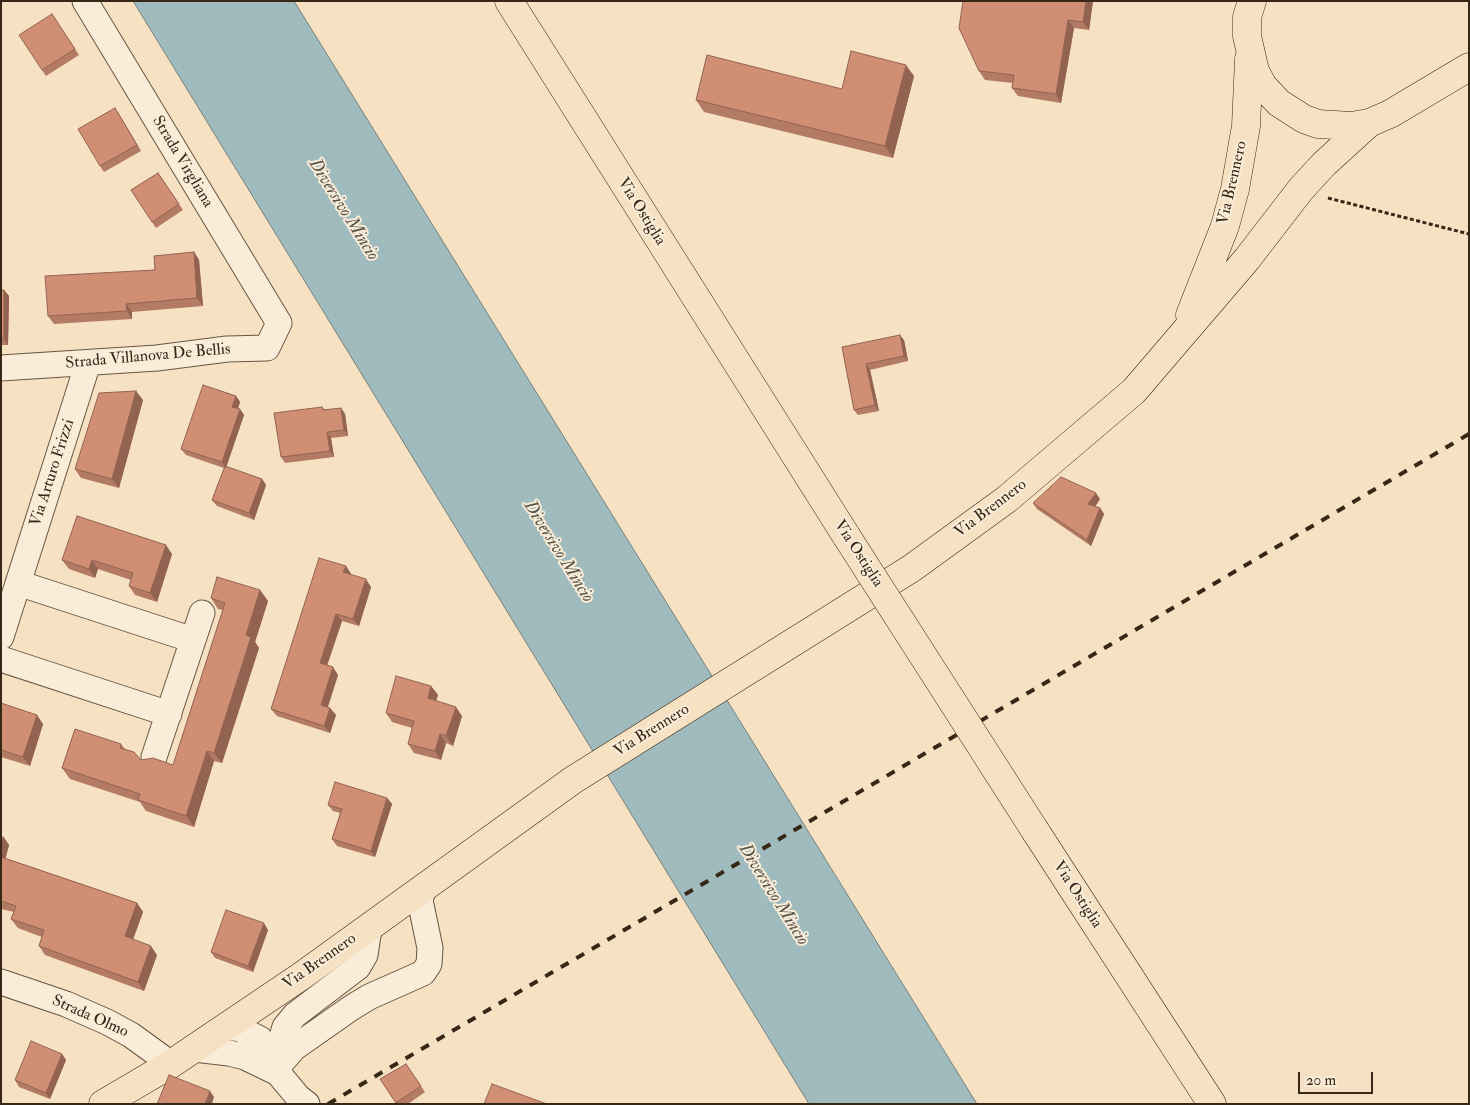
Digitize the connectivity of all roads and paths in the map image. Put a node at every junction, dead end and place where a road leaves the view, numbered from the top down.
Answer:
1 (85, 1) edge
2 (508, 1) edge
3 (1231, 1) edge
4 (1252, 1) edge
5 (1248, 45) junction
6 (1469, 67) edge
7 (1369, 123) junction
8 (1301, 189) junction
9 (1469, 234) edge
10 (279, 323) joint
11 (1182, 335) junction
12 (88, 362) junction
13 (1, 368) edge
14 (18, 583) junction
15 (202, 613) dead end
16 (1, 637) edge
17 (193, 640) junction
18 (1, 659) edge
19 (169, 714) junction
20 (154, 757) edge
21 (424, 887) junction
22 (371, 926) junction
23 (1, 982) edge
24 (226, 1027) junction
25 (194, 1049) junction
26 (171, 1064) junction
27 (278, 1073) junction
28 (102, 1104) edge
29 (307, 1104) edge
30 (1212, 1104) edge

1 - 10 street, Strada Virgliana
2 - 30 main road, Via Ostiglia, bridge
3 - 5 main road
4 - 5 main road, Via Brennero
5 - 7 main road
5 - 11 main road, Via Brennero
6 - 7 main road
7 - 8 main road, Via Brennero
8 - 9 path
8 - 11 main road, Via Brennero
10 - 12 street, Strada Villanova De Bellis
11 - 21 main road, Via Brennero
12 - 13 street, Strada Villanova De Bellis
12 - 14 street, Via Arturo Frizzi
14 - 16 street, Via Arturo Frizzi
14 - 17 street
15 - 17 street
17 - 19 street
18 - 19 street
19 - 20 street
21 - 22 main road, Via Brennero
21 - 27 street
22 - 24 main road, Via Brennero
22 - 27 street
23 - 26 street, Strada Olmo
24 - 25 main road, Via Brennero
24 - 27 street
25 - 26 main road, Via Brennero
25 - 27 street
26 - 28 main road, Via Brennero
27 - 29 street

